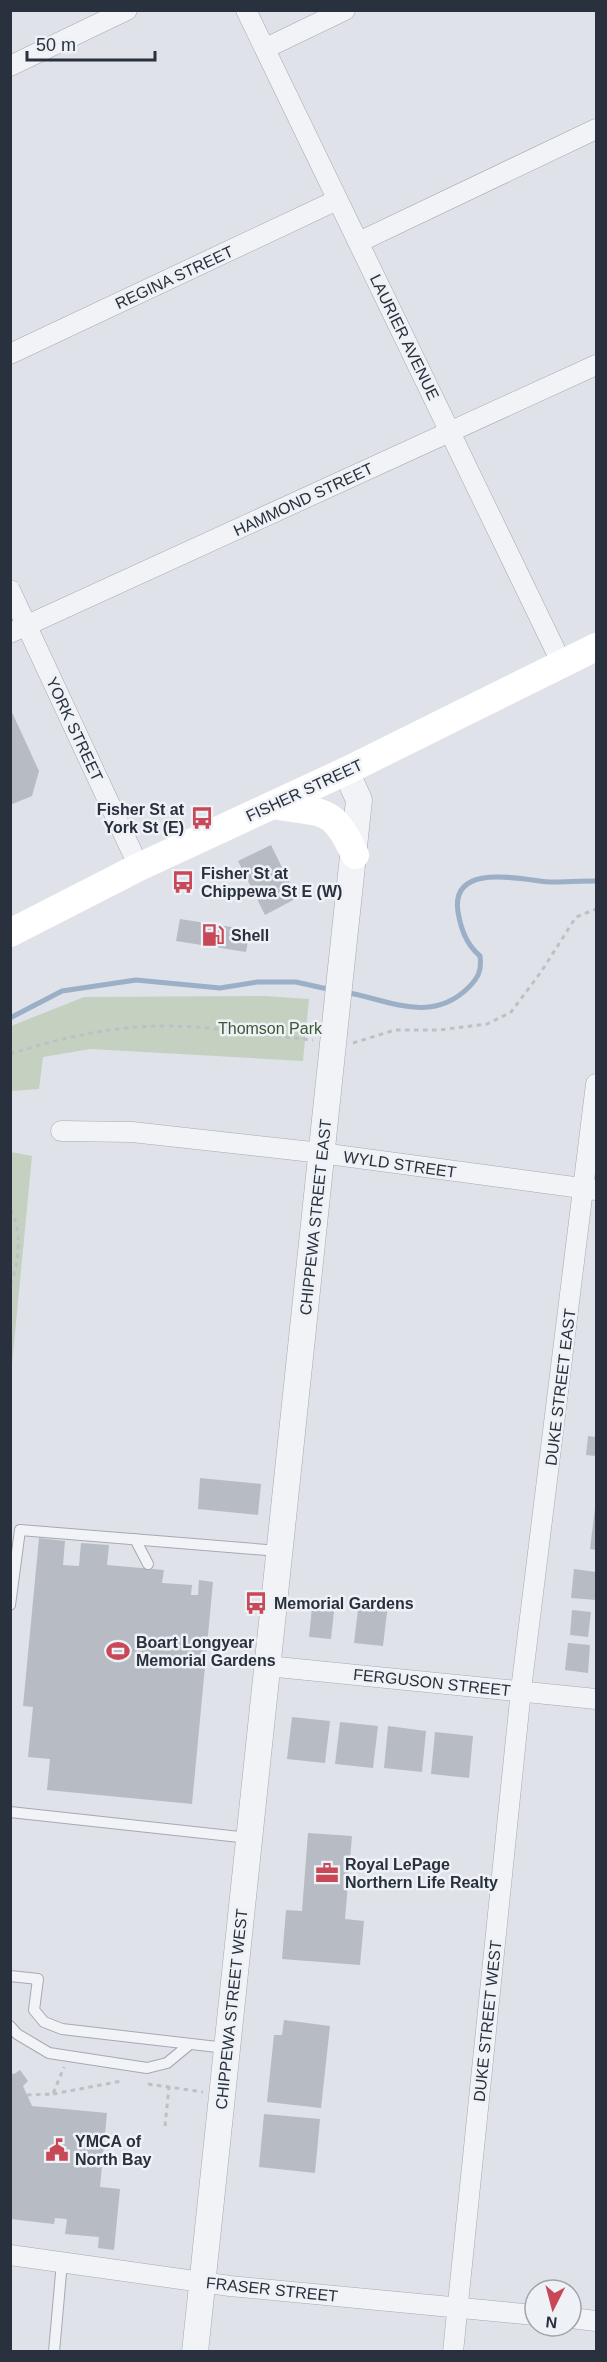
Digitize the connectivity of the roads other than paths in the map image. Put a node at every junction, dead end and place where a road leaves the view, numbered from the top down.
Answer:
1 (127, 10) edge
2 (246, 10) edge
3 (345, 10) edge
4 (266, 48) junction
5 (10, 66) edge
6 (596, 131) edge
7 (337, 200) junction
8 (359, 242) junction
9 (10, 354) edge
10 (597, 365) edge
11 (451, 432) junction
12 (10, 590) edge
13 (19, 629) edge
14 (597, 647) edge
15 (562, 664) junction
16 (346, 771) junction
17 (273, 805) junction
18 (355, 855) junction
19 (139, 867) junction
20 (10, 933) edge
21 (597, 1084) edge
22 (61, 1131) dead end
23 (321, 1153) junction
24 (591, 1190) edge
25 (135, 1539) junction
26 (279, 1551) junction
27 (148, 1564) dead end
28 (10, 1605) edge
29 (267, 1666) junction
30 (521, 1690) junction
31 (597, 1699) edge
32 (10, 1812) edge
33 (249, 1838) junction
34 (10, 1976) edge
35 (10, 2026) edge
36 (190, 2044) junction
37 (226, 2048) junction
38 (10, 2255) edge
39 (62, 2262) junction
40 (203, 2282) junction
41 (458, 2307) junction
42 (523, 2314) edge
43 (54, 2352) edge
44 (195, 2352) edge
45 (453, 2352) edge

1 - 5 street
2 - 4 street, LAURIER AVENUE
3 - 4 street
4 - 7 street, LAURIER AVENUE
6 - 8 street
7 - 8 street, LAURIER AVENUE
7 - 9 street, REGINA STREET
8 - 11 street, LAURIER AVENUE
10 - 11 street, HAMMOND STREET
11 - 13 street, HAMMOND STREET
11 - 15 street, LAURIER AVENUE
12 - 13 street, YORK STREET
13 - 19 street, YORK STREET
14 - 15 main road, FISHER STREET
15 - 16 main road, FISHER STREET
16 - 17 main road, FISHER STREET
16 - 18 street, CHIPPEWA STREET EAST
17 - 18 main road
17 - 19 main road, FISHER STREET
18 - 23 street, CHIPPEWA STREET EAST
19 - 20 main road, FISHER STREET
21 - 24 street, DUKE STREET EAST
22 - 23 street, WYLD STREET
23 - 24 street, WYLD STREET
23 - 26 street, CHIPPEWA STREET EAST
24 - 30 street, DUKE STREET EAST
25 - 26 lane
25 - 27 lane
25 - 28 lane
26 - 29 street, CHIPPEWA STREET EAST
29 - 30 street, FERGUSON STREET
29 - 33 street, CHIPPEWA STREET WEST
30 - 31 street, FERGUSON STREET
30 - 41 street, DUKE STREET WEST
32 - 33 lane
33 - 37 street, CHIPPEWA STREET WEST
34 - 36 lane
35 - 36 lane
36 - 37 lane
37 - 40 street, CHIPPEWA STREET WEST
38 - 39 street, FRASER STREET
39 - 40 street, FRASER STREET
39 - 43 lane
40 - 41 street, FRASER STREET
40 - 44 street, CHIPPEWA STREET WEST
41 - 42 street, FRASER STREET
41 - 45 street, DUKE STREET WEST

